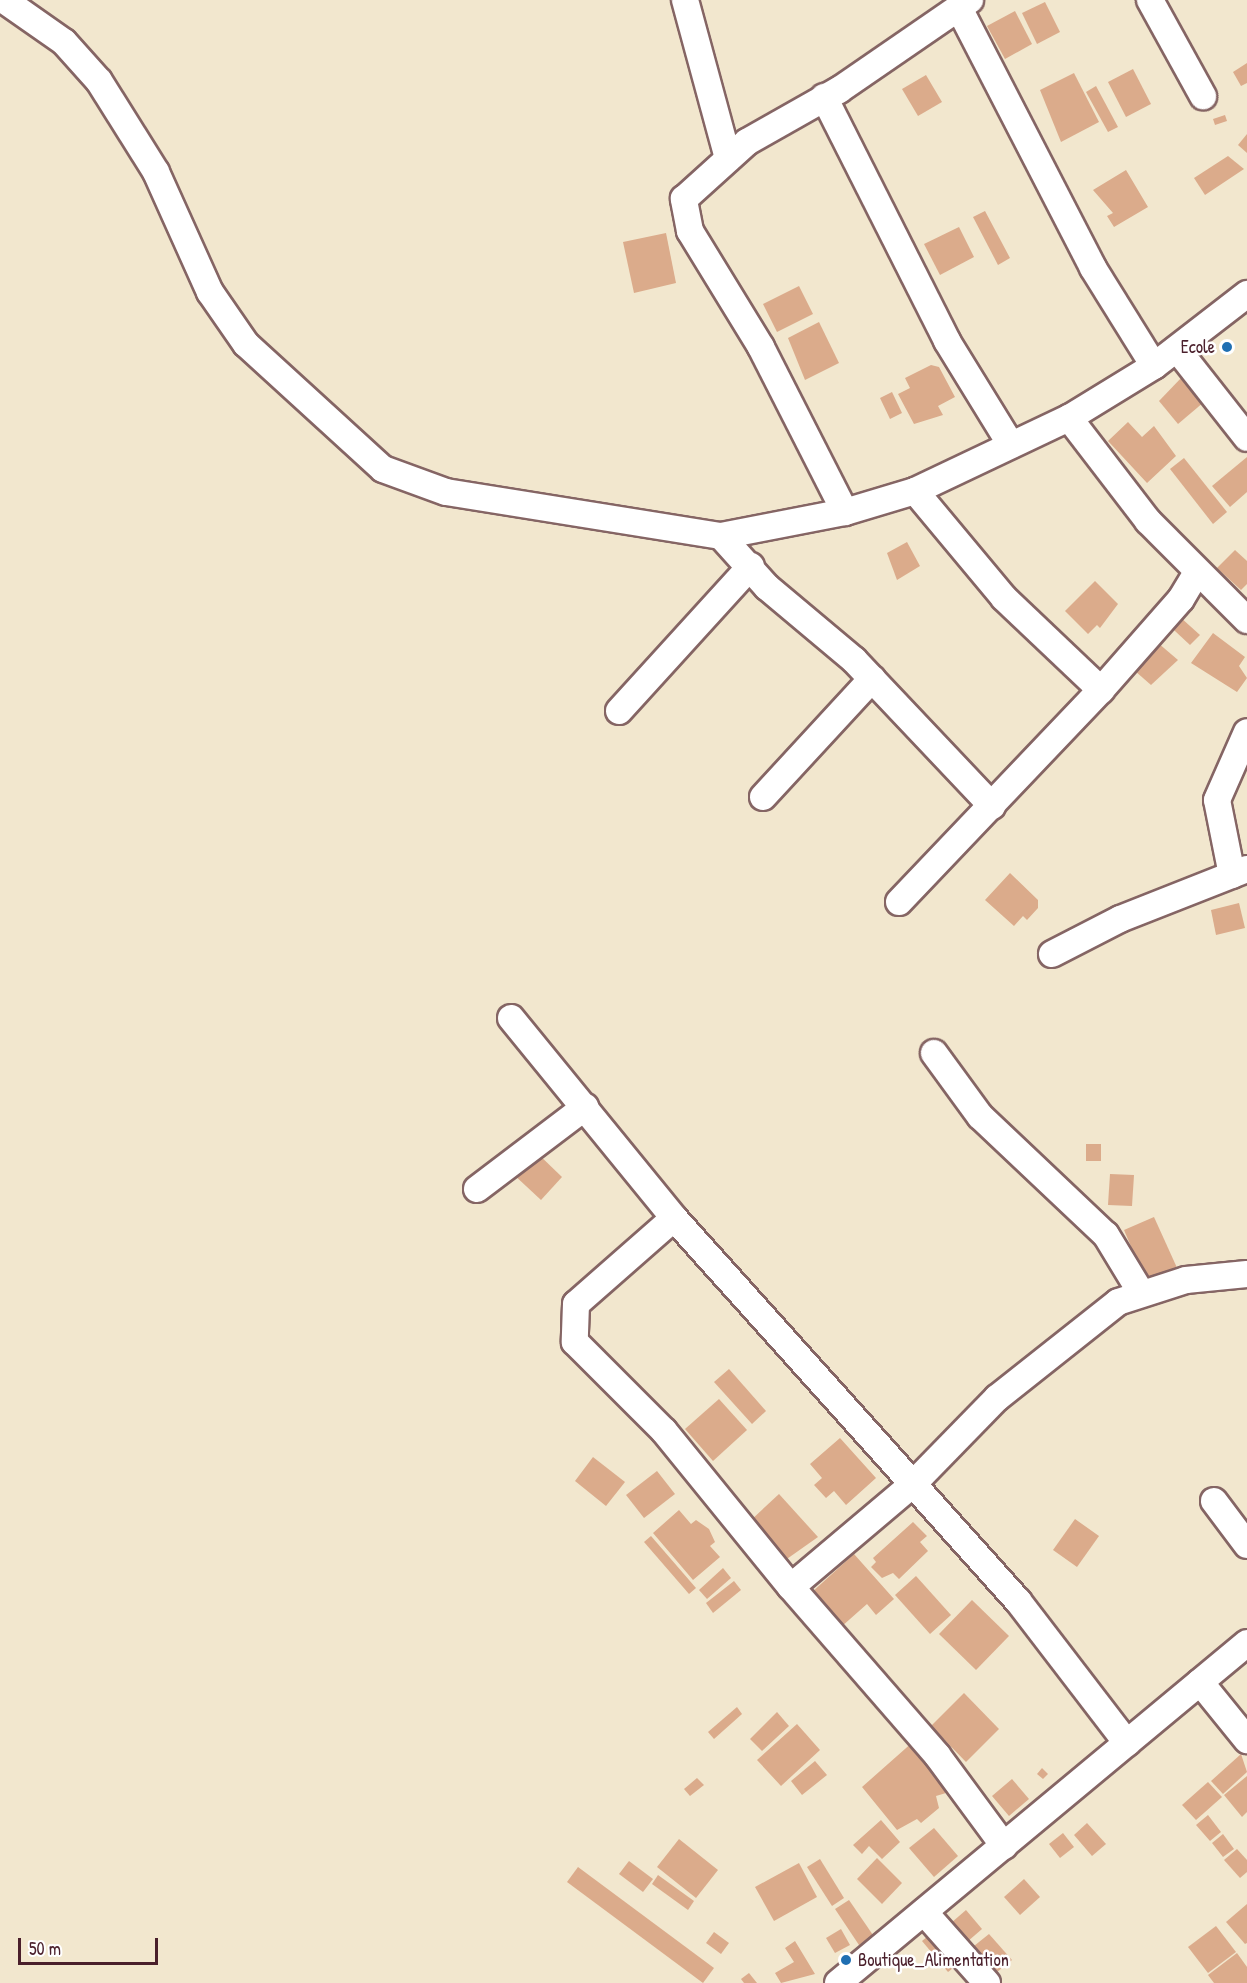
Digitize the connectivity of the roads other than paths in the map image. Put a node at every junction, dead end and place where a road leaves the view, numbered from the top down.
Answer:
1 (4, 0) edge
2 (685, 0) edge
3 (1150, 0) edge
4 (965, 4) edge
5 (1203, 96) dead end
6 (824, 97) junction
7 (728, 158) junction
8 (1247, 294) edge
9 (1177, 349) junction
10 (1154, 366) junction
11 (1069, 418) junction
12 (1247, 438) edge
13 (1011, 445) junction
14 (915, 490) junction
15 (844, 512) junction
16 (721, 536) junction
17 (751, 566) junction
18 (1197, 572) junction
19 (1247, 620) edge
20 (872, 680) junction
21 (1101, 690) junction
22 (619, 711) dead end
23 (1247, 732) edge
24 (763, 797) dead end
25 (992, 806) junction
26 (1239, 872) edge
27 (899, 902) dead end
28 (1052, 954) dead end
29 (511, 1018) dead end
30 (934, 1053) dead end
31 (585, 1107) junction
32 (477, 1189) dead end
33 (674, 1218) junction
34 (1247, 1274) edge
35 (1140, 1291) junction
36 (914, 1483) junction
37 (1214, 1501) dead end
38 (1247, 1545) edge
39 (791, 1587) junction
40 (1247, 1643) edge
41 (1200, 1682) junction
42 (1247, 1740) edge
43 (1127, 1743) junction
44 (1004, 1846) junction
45 (924, 1912) junction
46 (838, 1983) edge
47 (987, 1983) edge

1 - 16 street
2 - 7 street
3 - 5 street
4 - 6 street
4 - 10 street
6 - 7 street
6 - 13 street
7 - 15 street
8 - 9 street
9 - 10 street
9 - 12 street
10 - 11 street
11 - 13 street
11 - 18 street
13 - 14 street
14 - 15 street
14 - 21 street
15 - 16 street
16 - 17 street
17 - 20 street
17 - 22 street
18 - 19 street
18 - 21 street
20 - 24 street
20 - 25 street
21 - 25 street
23 - 26 street
25 - 27 street
26 - 28 street
29 - 31 street
30 - 35 street
31 - 32 street
31 - 33 street
33 - 36 street
33 - 39 street
34 - 35 street
35 - 36 street
36 - 39 street
36 - 43 street
37 - 38 street
39 - 44 street
40 - 41 street
41 - 42 street
41 - 43 street
43 - 44 street
44 - 45 street
45 - 46 street
45 - 47 street

